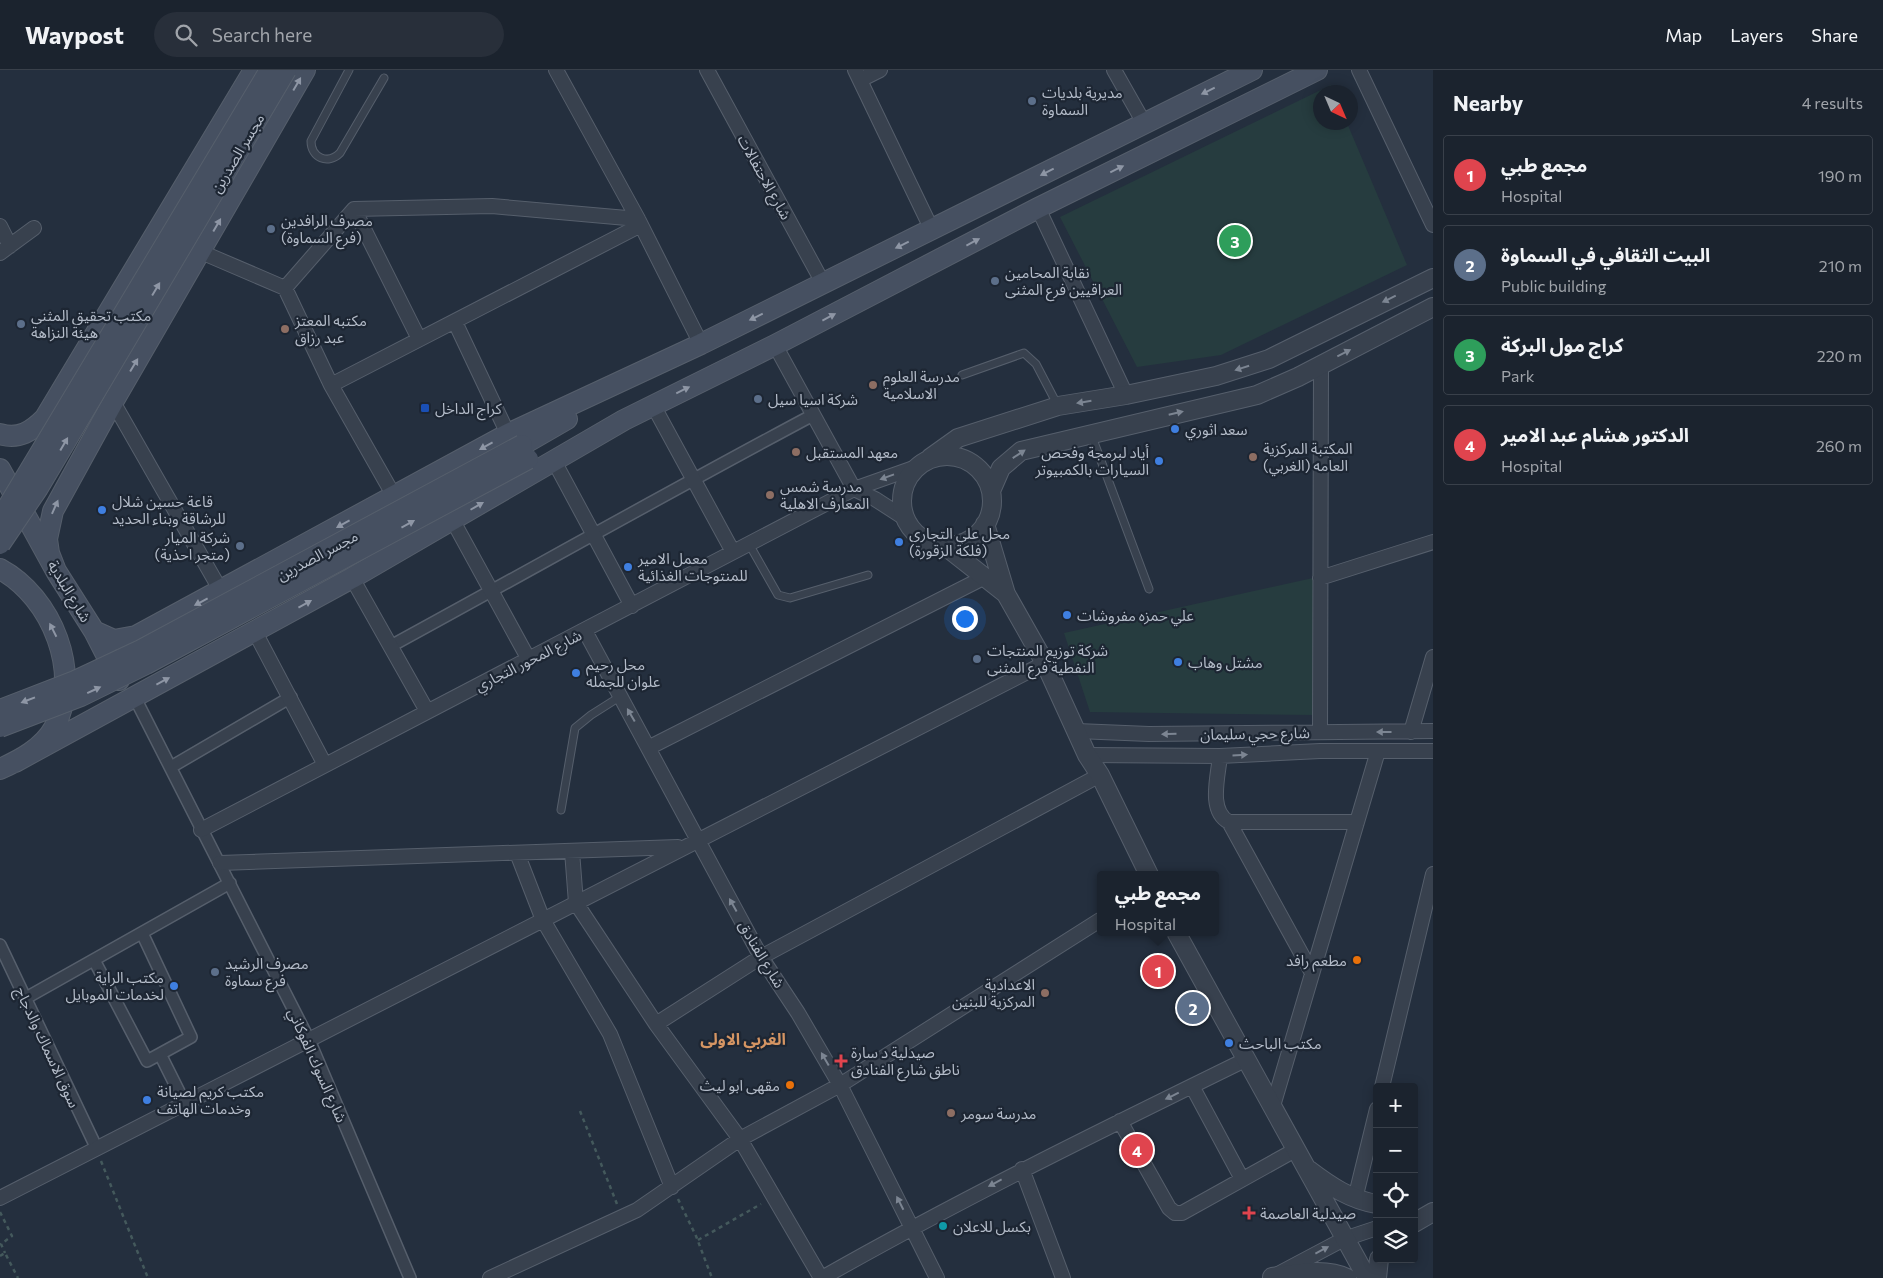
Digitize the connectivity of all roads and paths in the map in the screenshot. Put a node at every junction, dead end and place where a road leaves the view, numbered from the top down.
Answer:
1 (254, 70) edge
2 (270, 70) edge
3 (286, 70) edge
4 (305, 70) edge
5 (350, 70) edge
6 (556, 70) edge
7 (707, 70) edge
8 (880, 70) edge
9 (1114, 70) edge
10 (1252, 70) edge
11 (1317, 70) edge
12 (1359, 70) edge
13 (858, 75) edge
14 (384, 78) dead end
15 (1144, 123) junction
16 (1038, 208) junction
17 (354, 209) junction
18 (639, 222) junction
19 (1433, 225) edge
20 (0, 226) edge
21 (34, 228) dead end
22 (932, 230) junction
23 (5, 250) edge
24 (201, 252) junction
25 (1433, 278) edge
26 (824, 284) junction
27 (285, 288) junction
28 (1433, 307) edge
29 (455, 322) junction
30 (419, 339) junction
31 (701, 344) junction
32 (775, 345) junction
33 (1320, 365) junction
34 (962, 375) dead end
35 (331, 385) junction
36 (1126, 395) junction
37 (113, 402) junction
38 (653, 405) junction
39 (1058, 406) junction
40 (813, 415) junction
41 (624, 420) junction
42 (1091, 433) junction
43 (0, 434) edge
44 (519, 446) junction
45 (554, 461) junction
46 (924, 462) junction
47 (0, 469) edge
48 (692, 479) junction
49 (854, 489) junction
50 (0, 490) edge
51 (991, 492) junction
52 (394, 496) junction
53 (22, 509) junction
54 (906, 519) junction
55 (0, 520) edge
56 (452, 521) junction
57 (985, 524) junction
58 (595, 536) junction
59 (1433, 542) edge
60 (0, 544) edge
61 (748, 544) junction
62 (945, 546) junction
63 (733, 552) junction
64 (0, 569) edge
65 (56, 571) junction
66 (868, 575) dead end
67 (986, 577) junction
68 (352, 578) junction
69 (1320, 578) junction
70 (1149, 589) dead end
71 (221, 591) junction
72 (492, 591) junction
73 (1006, 594) junction
74 (632, 606) junction
75 (178, 614) junction
76 (94, 631) junction
77 (586, 631) junction
78 (255, 632) junction
79 (391, 646) junction
80 (1433, 657) edge
81 (207, 658) junction
82 (528, 658) junction
83 (1045, 663) junction
84 (134, 696) junction
85 (620, 696) junction
86 (290, 697) junction
87 (0, 710) edge
88 (428, 711) junction
89 (104, 713) junction
90 (0, 727) edge
91 (1077, 731) junction
92 (1433, 731) edge
93 (1320, 732) junction
94 (1411, 732) junction
95 (650, 747) junction
96 (1378, 751) junction
97 (1433, 751) edge
98 (1086, 755) junction
99 (1220, 756) junction
100 (8, 765) edge
101 (325, 765) junction
102 (171, 767) junction
103 (1100, 775) junction
104 (561, 810) dead end
105 (1229, 822) junction
106 (1357, 822) junction
107 (201, 830) junction
108 (697, 840) junction
109 (681, 847) junction
110 (572, 851) junction
111 (517, 853) junction
112 (220, 863) junction
113 (1147, 871) edge
114 (1433, 874) edge
115 (230, 883) junction
116 (576, 903) junction
117 (543, 920) junction
118 (1097, 922) edge
119 (142, 933) junction
120 (1178, 936) edge
121 (0, 945) edge
122 (761, 957) junction
123 (94, 960) junction
124 (1312, 972) junction
125 (26, 998) junction
126 (656, 1024) junction
127 (310, 1040) junction
128 (160, 1054) junction
129 (1247, 1059) junction
130 (1383, 1083) edge
131 (840, 1085) junction
132 (1192, 1086) junction
133 (185, 1104) junction
134 (1273, 1106) junction
135 (580, 1111) dead end
136 (1120, 1121) junction
137 (1373, 1125) edge
138 (740, 1140) junction
139 (97, 1149) junction
140 (1297, 1149) junction
141 (1304, 1166) junction
142 (1022, 1169) junction
143 (1242, 1179) junction
144 (672, 1187) junction
145 (774, 1197) junction
146 (0, 1198) edge
147 (1355, 1199) junction
148 (1373, 1203) edge
149 (1418, 1208) edge
150 (1433, 1210) edge
151 (0, 1212) edge
152 (1418, 1215) edge
153 (623, 1217) junction
154 (1418, 1220) edge
155 (912, 1227) junction
156 (1373, 1229) edge
157 (1344, 1239) junction
158 (698, 1240) junction
159 (5, 1253) junction
160 (0, 1256) edge
161 (1379, 1263) edge
162 (18, 1278) edge
163 (148, 1278) edge
164 (410, 1278) edge
165 (490, 1278) edge
166 (712, 1278) edge
167 (822, 1278) edge
168 (937, 1278) edge
169 (1063, 1278) edge
170 (1271, 1278) edge
171 (1347, 1278) edge
172 (1367, 1278) edge
173 (1378, 1278) edge

1 - 43 main road
2 - 55 main road, مجسر الصدرين, bridge
60 -> 3 main road, مجسر الصدرين, bridge
24 -> 4 main road
5 - 14 lane
6 - 18 street
7 - 26 street, شارع الاحتفالات
8 - 13 street
9 - 15 street
10 -> 15 main road, مجسر الصدرين
16 -> 11 main road
12 - 19 street
13 - 22 street
15 -> 22 main road, مجسر الصدرين
32 -> 16 main road
16 - 36 street
17 - 18 street
17 - 27 street
17 - 30 street
18 - 29 street
18 - 31 street
20 - 23 street
21 - 23 street
22 -> 26 main road, مجسر الصدرين
24 - 27 street
37 -> 24 main road
25 -> 36 street
26 -> 31 main road, مجسر الصدرين
27 - 35 street
33 -> 28 street
29 - 30 street
29 - 44 street
30 - 35 street
31 - 44 main road, مجسر الصدرين
38 -> 32 main road
32 - 40 street
42 -> 33 street
33 - 69 street
34 - 39 lane
35 - 52 street
36 -> 39 street
65 -> 37 main road
37 - 71 street
38 - 41 main road
38 - 48 street
39 - 46 street
40 - 48 street
40 - 49 street
41 - 44 main road, مجسر الصدرين
41 - 45 main road
51 -> 42 street
42 - 70 lane
44 -> 52 main road
44 -> 87 main road, مجسر الصدرين, bridge
90 -> 44 main road, مجسر الصدرين, bridge
56 -> 45 main road
45 - 58 street
46 -> 49 street, شارع المحور التجاري
46 - 51 street
46 - 54 street
47 - 53 main road, شارع البلدية
48 - 58 street
48 - 63 street
49 - 54 street
49 - 61 street, شارع المحور التجاري
50 - 53 main road
51 - 57 street
52 -> 71 main road
53 - 65 main road, شارع البلدية
54 - 62 street
56 - 68 main road
56 - 72 street
57 - 62 street
57 - 73 street
58 - 72 street
58 - 74 street
59 - 69 street
61 - 63 street, شارع المحور التجاري
61 - 66 lane
62 - 67 street
63 - 74 street, شارع المحور التجاري
100 -> 64 main road
65 - 76 main road, شارع البلدية
67 - 73 street
67 - 95 street
78 -> 68 main road
68 - 79 street
69 - 93 street
71 -> 75 main road
72 - 79 street
72 - 82 street
73 - 83 street
74 - 77 street, شارع المحور التجاري
75 - 76 main road
75 - 81 main road
76 - 89 main road, شارع البلدية
77 - 82 street, شارع المحور التجاري
77 - 85 street, شارع الفنادق
78 - 81 main road
78 - 86 street
79 - 88 street
80 - 94 street
84 -> 81 main road
82 - 88 street, شارع المحور التجاري
83 - 91 street
83 - 108 street
84 - 89 main road
84 - 102 street, شارع السوك الفوكاني
95 -> 85 street, شارع الفنادق
85 - 104 lane
86 - 101 street
86 - 102 street
88 - 101 street, شارع المحور التجاري
89 - 100 main road
93 -> 91 street, شارع حجي سليمان
91 - 98 street
92 - 94 street, شارع حجي سليمان
94 -> 93 street, شارع حجي سليمان
95 - 108 street, شارع الفنادق
96 - 97 street, شارع حجي سليمان
99 -> 96 street, شارع حجي سليمان
96 - 106 street
98 - 99 street, شارع حجي سليمان
98 - 103 street
99 - 105 street
101 - 107 street, شارع المحور التجاري
102 - 107 street, شارع السوك الفوكاني
103 - 113 street
103 - 122 street
105 - 106 street
105 - 124 street
106 - 124 street
107 - 112 street, شارع السوك الفوكاني
108 - 109 street
122 -> 108 street, شارع الفنادق
109 - 110 street
109 - 116 street
110 - 111 street
110 - 116 street
111 - 112 street
111 - 117 street
112 - 115 street, شارع السوك الفوكاني
114 - 130 street
115 - 119 street
115 - 127 street, شارع السوك الفوكاني
116 - 117 street
116 - 126 street
117 - 127 street
117 - 144 street
118 - 131 street
119 - 123 street
119 - 128 street
120 - 129 street
121 - 125 street, سوق الاسماك والدجاج
122 - 126 street
131 -> 122 street, شارع الفنادق
123 - 125 street
123 - 128 street
124 - 134 street
125 - 139 street, سوق الاسماك والدجاج
126 - 138 street
127 - 133 street
127 - 164 street, شارع السوك الفوكاني
128 - 133 street
129 - 132 street
129 - 134 street
131 - 138 street
155 -> 131 street, شارع الفنادق
132 -> 136 street
132 - 143 street
133 - 139 street
134 - 140 street
135 - 153 path
136 - 142 street
136 - 143 street
137 - 147 street
138 - 144 street
138 - 145 street
139 - 146 street
139 - 163 path
140 - 141 street
140 - 143 street
141 - 147 street
141 - 157 street
142 -> 155 street
142 - 169 street
144 - 153 street
144 - 158 path
145 - 158 path
145 - 167 street
147 - 148 street
149 - 150 street
150 - 152 street
150 - 154 street
151 - 159 path
153 - 165 street
155 - 167 street
155 - 168 street, شارع الفنادق
156 - 157 street
170 -> 157 street
157 - 172 street
158 - 166 path
159 - 160 path
159 - 162 path
161 - 173 street
170 - 171 street

